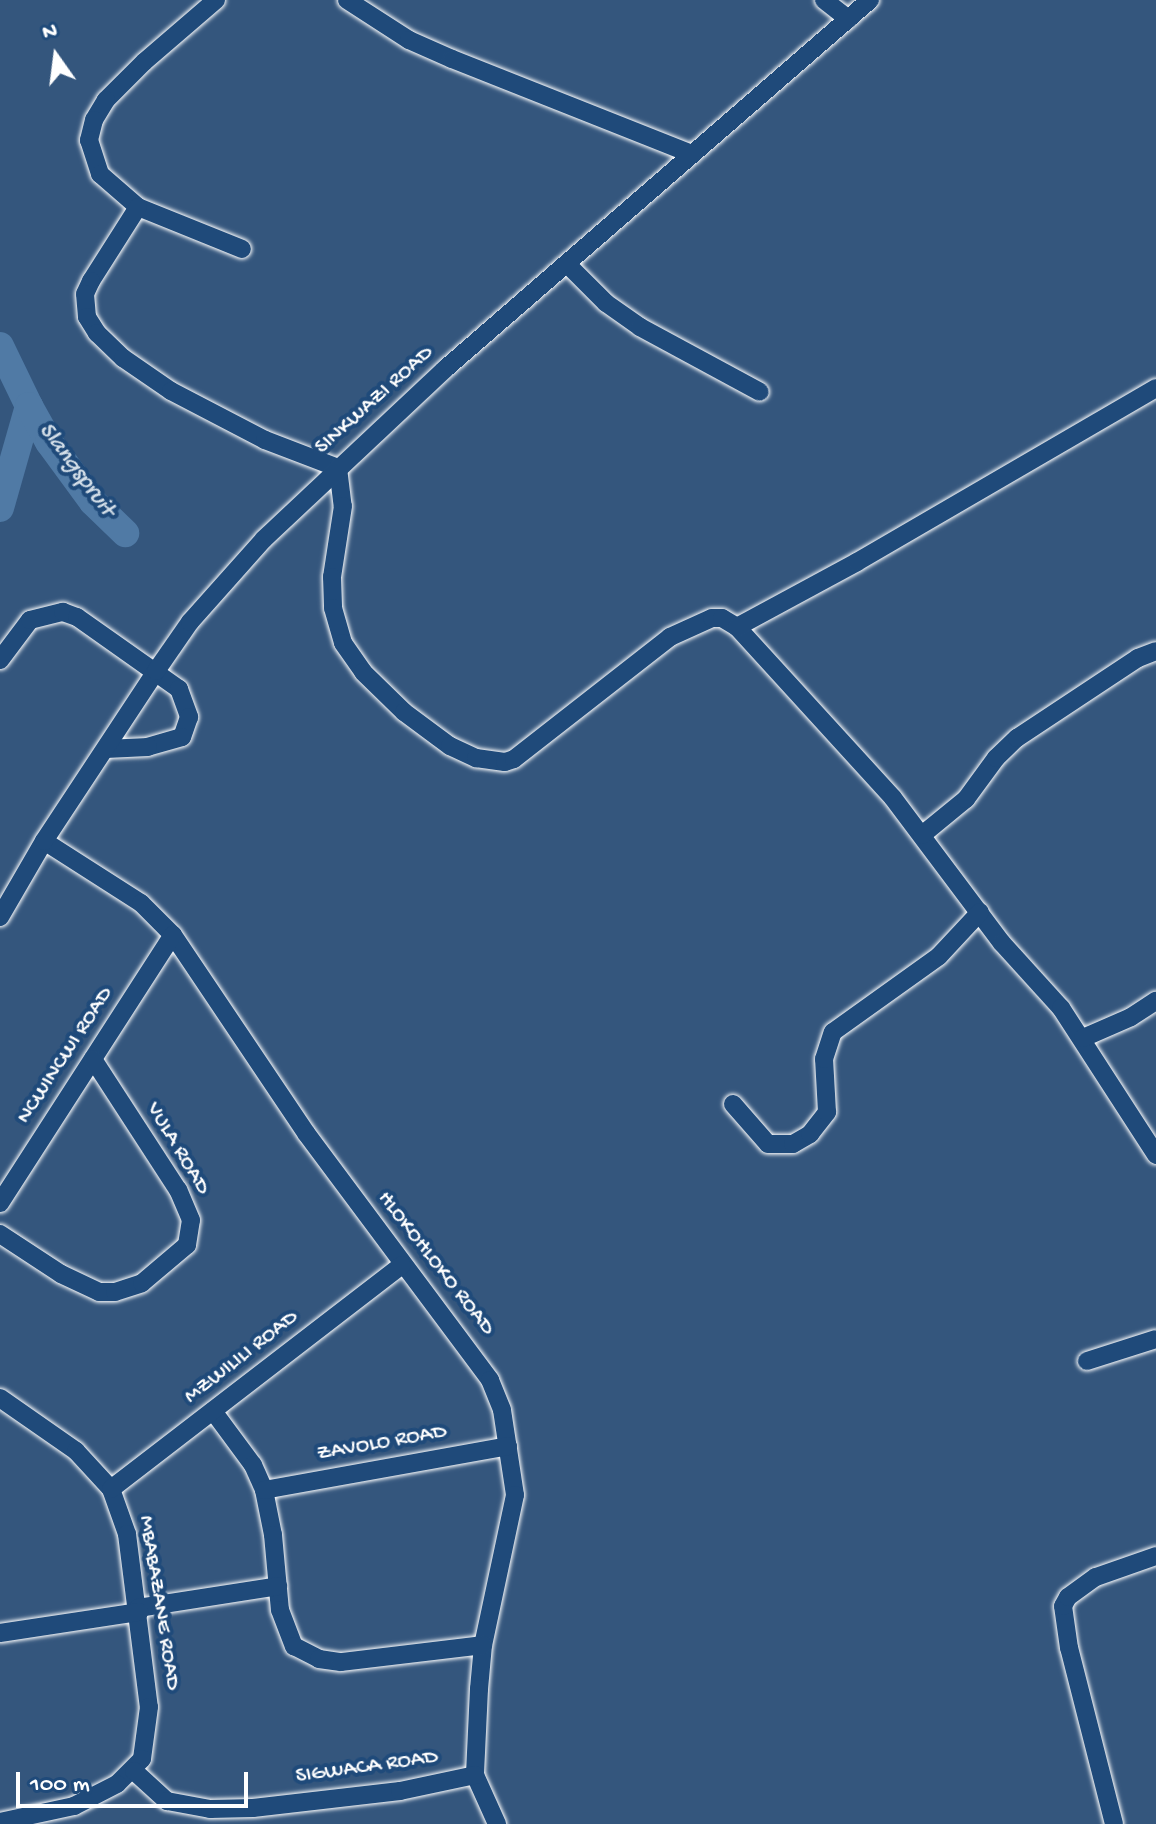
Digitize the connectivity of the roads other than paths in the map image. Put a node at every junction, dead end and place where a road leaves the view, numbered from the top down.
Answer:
1 (216, 0) edge
2 (347, 0) edge
3 (824, 0) edge
4 (870, 0) edge
5 (848, 19) junction
6 (692, 154) junction
7 (138, 207) junction
8 (242, 249) dead end
9 (567, 264) junction
10 (1156, 388) edge
11 (760, 392) dead end
12 (338, 468) junction
13 (737, 627) junction
14 (1156, 651) edge
15 (0, 660) edge
16 (156, 671) junction
17 (106, 749) junction
18 (922, 835) junction
19 (44, 841) junction
20 (980, 912) junction
21 (0, 917) edge
22 (173, 935) junction
23 (1156, 1001) edge
24 (1083, 1038) junction
25 (93, 1059) junction
26 (733, 1104) dead end
27 (1156, 1155) edge
28 (0, 1203) edge
29 (0, 1234) edge
30 (402, 1265) junction
31 (1156, 1339) edge
32 (1087, 1361) dead end
33 (0, 1398) edge
34 (213, 1411) junction
35 (508, 1446) junction
36 (111, 1489) junction
37 (264, 1490) junction
38 (1156, 1556) edge
39 (278, 1586) junction
40 (138, 1610) junction
41 (0, 1633) edge
42 (483, 1645) junction
43 (134, 1771) junction
44 (475, 1775) junction
45 (0, 1822) edge
46 (497, 1824) edge
47 (1114, 1824) edge

1 - 7 street
2 - 6 street
3 - 5 street
4 - 5 street, SINKWAZI ROAD
5 - 6 street, SINKWAZI ROAD
6 - 9 street, SINKWAZI ROAD
7 - 8 street
7 - 12 street
9 - 11 street
9 - 12 street, SINKWAZI ROAD
10 - 13 street
12 - 13 street
12 - 16 street, SINKWAZI ROAD
13 - 18 street
14 - 18 street
15 - 16 street
16 - 17 street, SINKWAZI ROAD
16 - 17 street
17 - 19 street, SINKWAZI ROAD
18 - 20 street
19 - 21 street, SINKWAZI ROAD
19 - 22 street, HLOKOHLOKO ROAD
20 - 24 street
20 - 26 street
22 - 25 street, NCWINCWI ROAD
22 - 30 street, HLOKOHLOKO ROAD
23 - 24 street
24 - 27 street
25 - 28 street, NCWINCWI ROAD
25 - 29 street, VULA ROAD
30 - 34 street, MZWILILI ROAD
30 - 35 street, HLOKOHLOKO ROAD
31 - 32 street
33 - 36 street, MBABAZANE ROAD
34 - 36 street, MZWILILI ROAD
34 - 37 street
35 - 37 street, ZAVOLO ROAD
35 - 42 street, HLOKOHLOKO ROAD
36 - 40 street, MBABAZANE ROAD
37 - 39 street
38 - 47 street
39 - 40 street
39 - 42 street
40 - 41 street
40 - 43 street, MBABAZANE ROAD
42 - 44 street, HLOKOHLOKO ROAD
43 - 44 street, SIGWACA ROAD
43 - 45 street
44 - 46 street, HLOKOHLOKO ROAD

